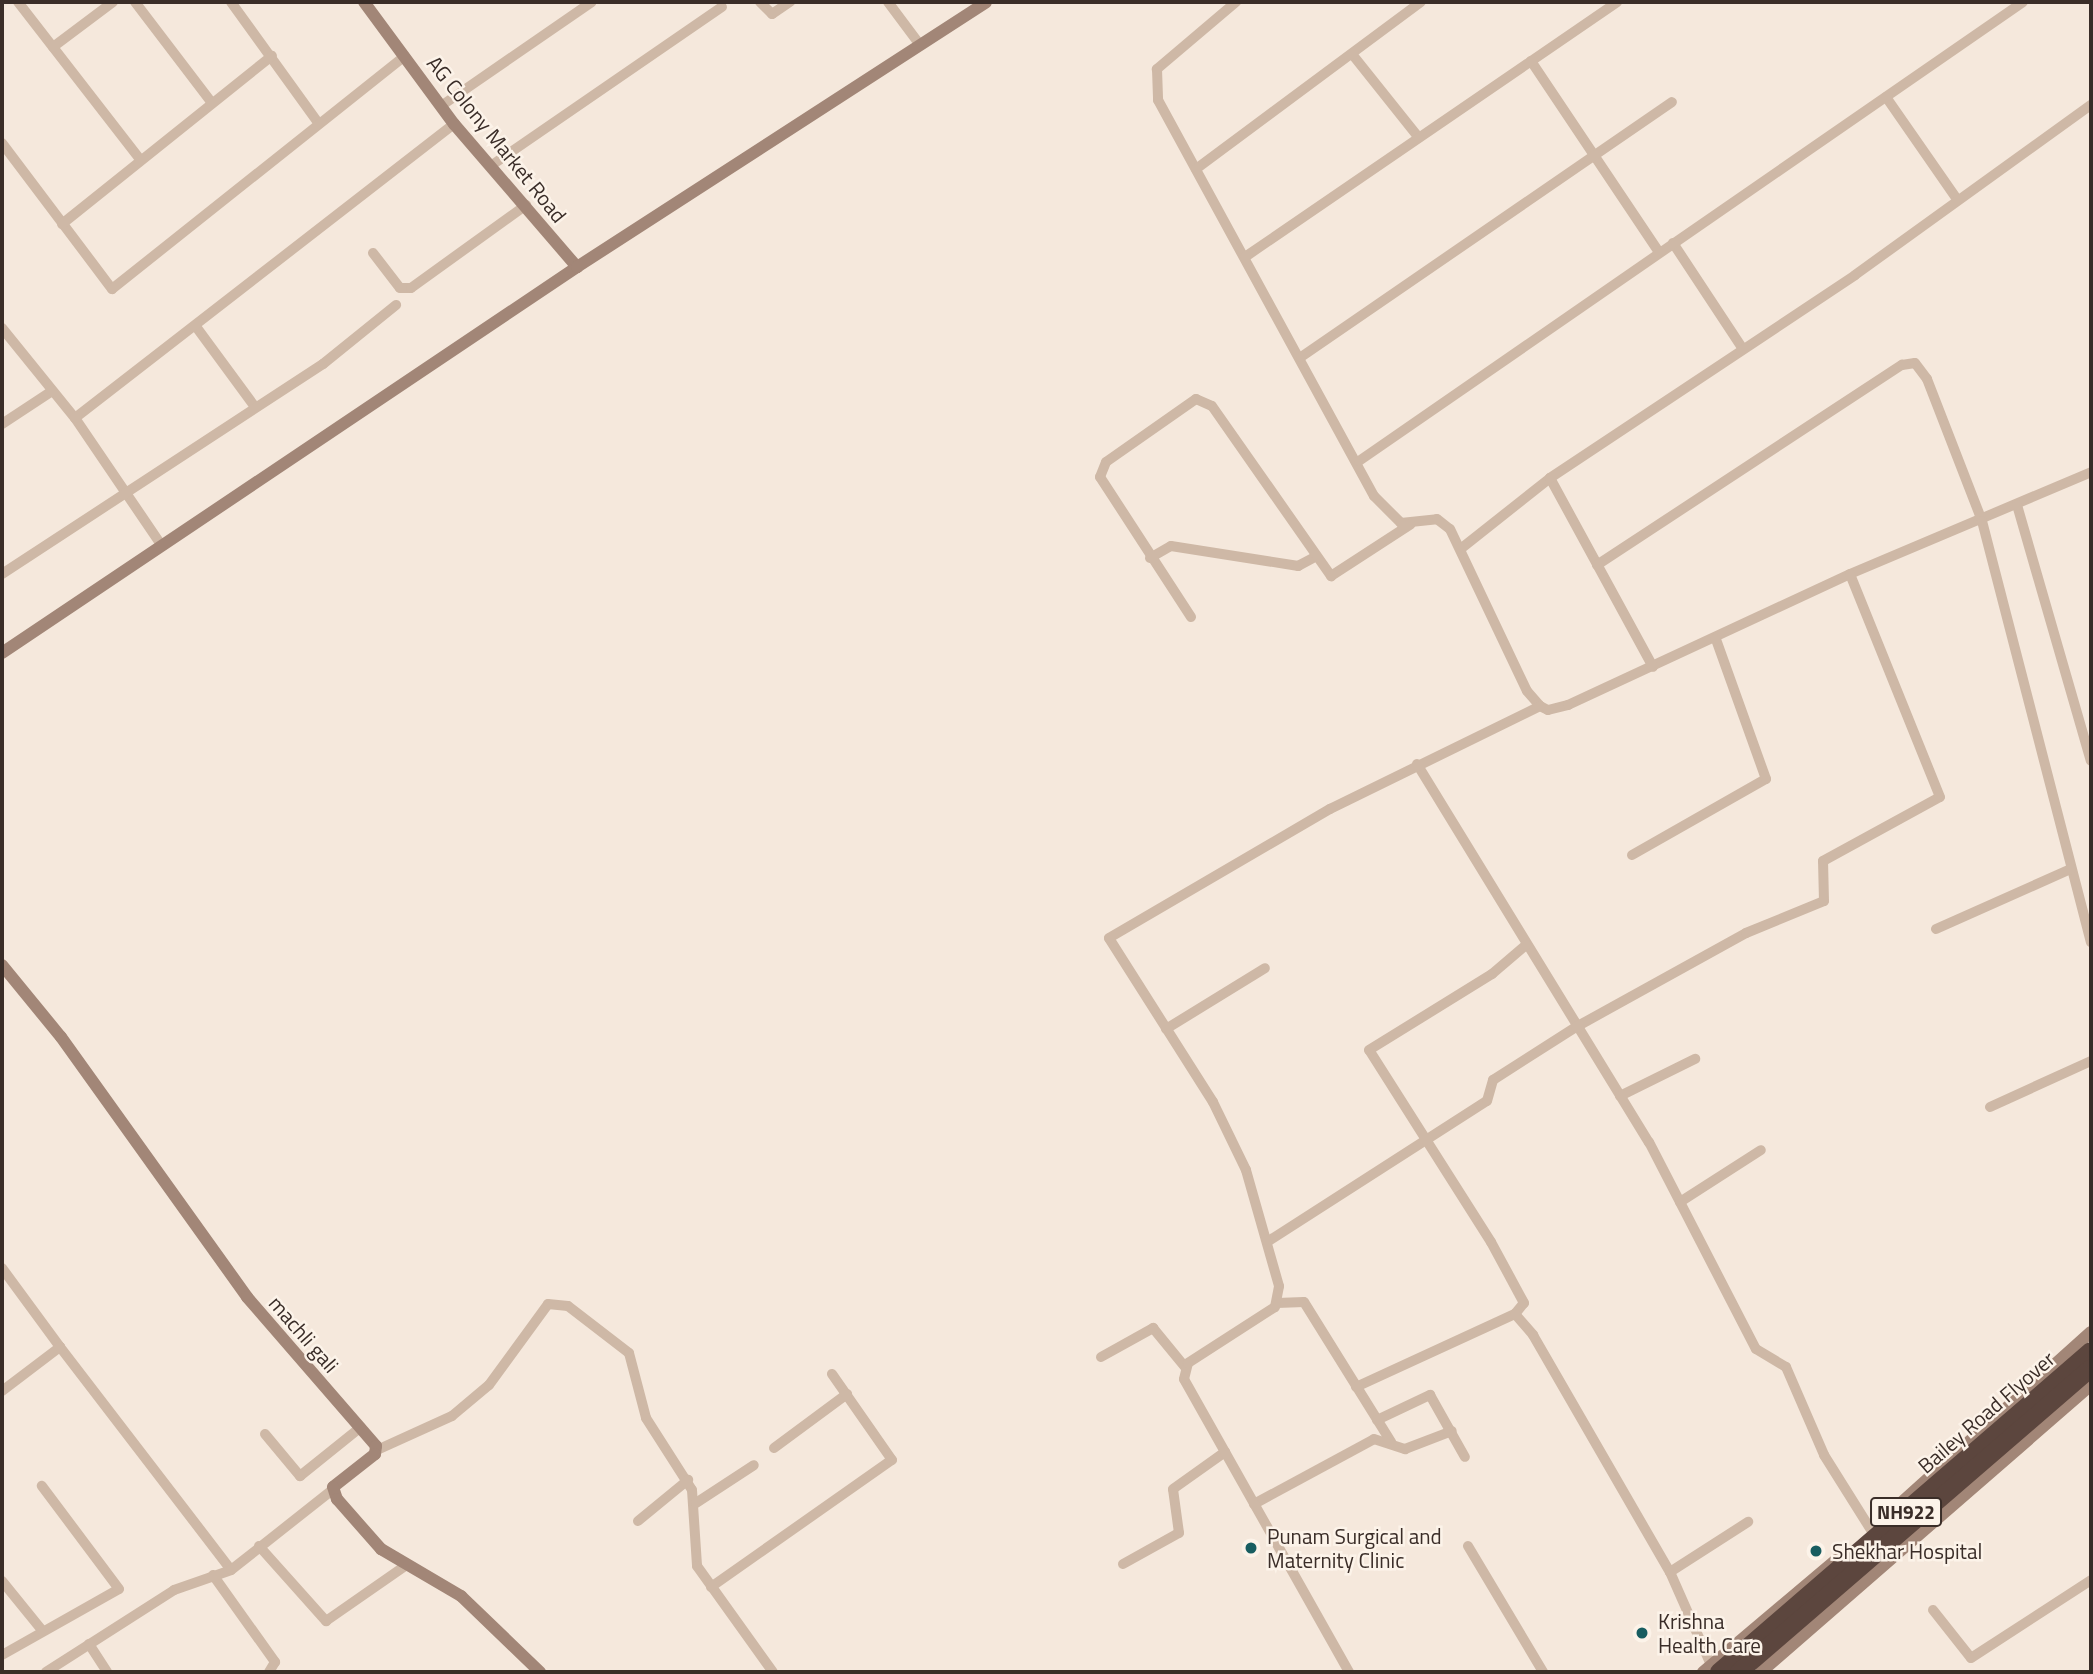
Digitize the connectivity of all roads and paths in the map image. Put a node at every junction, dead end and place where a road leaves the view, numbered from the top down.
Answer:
1 (18, 2) edge
2 (113, 2) edge
3 (135, 2) edge
4 (231, 2) edge
5 (364, 2) edge
6 (592, 2) edge
7 (760, 2) edge
8 (790, 2) edge
9 (888, 2) edge
10 (986, 2) edge
11 (1236, 2) edge
12 (1422, 2) edge
13 (1617, 2) edge
14 (2023, 2) edge
15 (722, 7) dead end
16 (920, 46) junction
17 (53, 47) junction
18 (1352, 54) junction
19 (272, 56) junction
20 (405, 56) junction
21 (1531, 61) junction
22 (1885, 97) junction
23 (1672, 102) dead end
24 (212, 103) junction
25 (2091, 105) edge
26 (441, 106) junction
27 (319, 124) junction
28 (454, 124) junction
29 (1419, 138) junction
30 (2, 143) edge
31 (1598, 157) junction
32 (139, 159) junction
33 (492, 165) junction
34 (1196, 169) junction
35 (1957, 199) junction
36 (526, 205) junction
37 (62, 224) junction
38 (1673, 243) junction
39 (373, 253) dead end
40 (1660, 253) junction
41 (1245, 257) junction
42 (577, 267) junction
43 (396, 305) dead end
44 (2, 328) edge
45 (197, 328) junction
46 (1743, 349) junction
47 (1301, 357) junction
48 (52, 391) junction
49 (255, 407) junction
50 (75, 418) junction
51 (2, 424) edge
52 (1359, 461) junction
53 (2091, 472) edge
54 (1550, 478) junction
55 (126, 492) junction
56 (2017, 505) junction
57 (1982, 522) junction
58 (1411, 523) junction
59 (162, 546) junction
60 (1463, 547) junction
61 (1317, 556) junction
62 (1150, 558) junction
63 (1597, 565) junction
64 (2, 574) edge
65 (1850, 574) junction
66 (1191, 617) dead end
67 (1716, 639) junction
68 (2, 653) edge
69 (1653, 667) junction
70 (1540, 706) junction
71 (2091, 761) edge
72 (1417, 764) junction
73 (1632, 855) dead end
74 (2071, 869) junction
75 (1936, 929) dead end
76 (2091, 942) edge
77 (1525, 945) junction
78 (2, 965) edge
79 (1265, 968) dead end
80 (1576, 1027) junction
81 (1166, 1029) junction
82 (1695, 1059) dead end
83 (2091, 1061) edge
84 (1620, 1096) junction
85 (1990, 1107) dead end
86 (1428, 1143) junction
87 (1761, 1150) dead end
88 (1680, 1202) junction
89 (1267, 1242) junction
90 (2, 1268) edge
91 (1278, 1303) junction
92 (1515, 1314) junction
93 (2091, 1338) edge
94 (60, 1347) junction
95 (1101, 1357) dead end
96 (1185, 1367) junction
97 (2091, 1368) edge
98 (832, 1374) dead end
99 (2091, 1385) edge
100 (1356, 1387) junction
101 (2029, 1388) junction
102 (2, 1391) edge
103 (847, 1394) junction
104 (2052, 1419) junction
105 (1377, 1420) junction
106 (361, 1427) junction
107 (1451, 1432) junction
108 (265, 1434) dead end
109 (1391, 1442) junction
110 (774, 1448) dead end
111 (377, 1450) junction
112 (1225, 1452) junction
113 (1465, 1457) dead end
114 (754, 1465) dead end
115 (688, 1480) junction
116 (42, 1486) dead end
117 (331, 1491) junction
118 (1910, 1495) junction
119 (696, 1503) junction
120 (1254, 1504) junction
121 (638, 1521) dead end
122 (1748, 1522) dead end
123 (1934, 1523) junction
124 (1871, 1531) junction
125 (259, 1546) junction
126 (1468, 1546) dead end
127 (1848, 1550) junction
128 (1123, 1564) dead end
129 (405, 1566) junction
130 (231, 1570) junction
131 (1670, 1572) junction
132 (213, 1575) junction
133 (1872, 1577) junction
134 (2091, 1580) edge
135 (2, 1581) edge
136 (711, 1587) junction
137 (1933, 1610) dead end
138 (41, 1629) junction
139 (89, 1644) junction
140 (2, 1655) edge
141 (1769, 1669) edge
142 (1711, 1670) edge
143 (46, 1672) edge
144 (107, 1672) edge
145 (269, 1672) edge
146 (540, 1672) edge
147 (773, 1672) edge
148 (1349, 1672) edge
149 (1543, 1672) edge
150 (1739, 1672) edge

1 - 17 street
2 - 17 street
3 - 24 street
4 - 19 street
5 - 20 street, AG Colony Market Road
6 - 26 street
7 - 8 street
9 - 16 street
10 - 16 street
11 - 34 street
12 - 18 street
13 - 21 street
14 - 22 street
15 - 33 street
16 - 42 street
17 - 32 street
18 - 29 street
18 - 34 street
19 - 24 street
19 - 27 street
20 - 26 street, AG Colony Market Road
20 - 27 street
21 - 29 street
21 - 31 street
22 - 35 street
22 - 38 street
23 - 31 street
24 - 32 street
25 - 35 street
26 - 28 street, AG Colony Market Road
27 - 37 street
28 - 33 street, AG Colony Market Road
28 - 45 street
29 - 41 street
30 - 37 street
31 - 40 street
31 - 47 street
32 - 37 street
33 - 36 street, AG Colony Market Road
34 - 41 street
35 - 46 street
36 - 39 street
36 - 42 street, AG Colony Market Road
38 - 40 street
38 - 46 street
40 - 52 street
41 - 47 street
42 - 59 street
43 - 49 street
44 - 48 street
45 - 49 street
45 - 50 street
46 - 54 street
47 - 52 street
48 - 50 street
48 - 51 street
49 - 55 street
50 - 55 street
52 - 58 street
53 - 56 street
54 - 60 street
54 - 63 street
55 - 59 street
55 - 64 street
56 - 57 street
56 - 71 street
57 - 63 street
57 - 65 street
57 - 74 street
58 - 60 street
58 - 61 street
59 - 68 street
60 - 70 street
61 - 62 street
61 - 62 street
62 - 66 street
63 - 69 street
65 - 67 street
65 - 80 street
67 - 69 street
67 - 73 street
69 - 70 street
70 - 72 street
72 - 77 street
72 - 81 street
74 - 75 street
74 - 76 street
77 - 80 street
77 - 86 street
78 - 106 street, machli gali
79 - 81 street
80 - 84 street
80 - 86 street
81 - 89 street
82 - 84 street
83 - 85 street
84 - 88 street
86 - 89 street
86 - 92 street
87 - 88 street
88 - 124 street
89 - 91 street
90 - 94 street
91 - 96 street
91 - 100 street
92 - 100 street
92 - 131 street
93 - 101 street
93 - 142 highway, Bailey Road Flyover / NH922, bridge
94 - 102 street
94 - 130 street
95 - 96 street
96 - 112 street
97 - 150 highway, Bailey Road Flyover / NH922, bridge
98 - 103 street
99 - 104 street
100 - 105 street
101 - 104 street
101 - 118 street
103 - 110 street
103 - 136 street
104 - 123 street
105 - 107 street
105 - 109 street
106 - 108 street
106 - 111 street, machli gali
107 - 109 street
107 - 113 street
109 - 120 street
111 - 115 street
111 - 117 street
112 - 120 street
112 - 128 street
114 - 119 street
115 - 119 street
115 - 121 street
116 - 138 street
117 - 125 street
117 - 129 street
118 - 123 street
118 - 124 street
119 - 136 street
120 - 148 street
122 - 131 street
123 - 133 street
124 - 127 street
125 - 129 street
125 - 130 street
126 - 149 street
127 - 133 street
127 - 142 street
129 - 146 street
130 - 132 street
131 - 142 street
132 - 139 street
132 - 145 street
133 - 141 street
134 - 137 street
135 - 138 street
136 - 147 street
138 - 140 street
139 - 143 street
139 - 144 street

